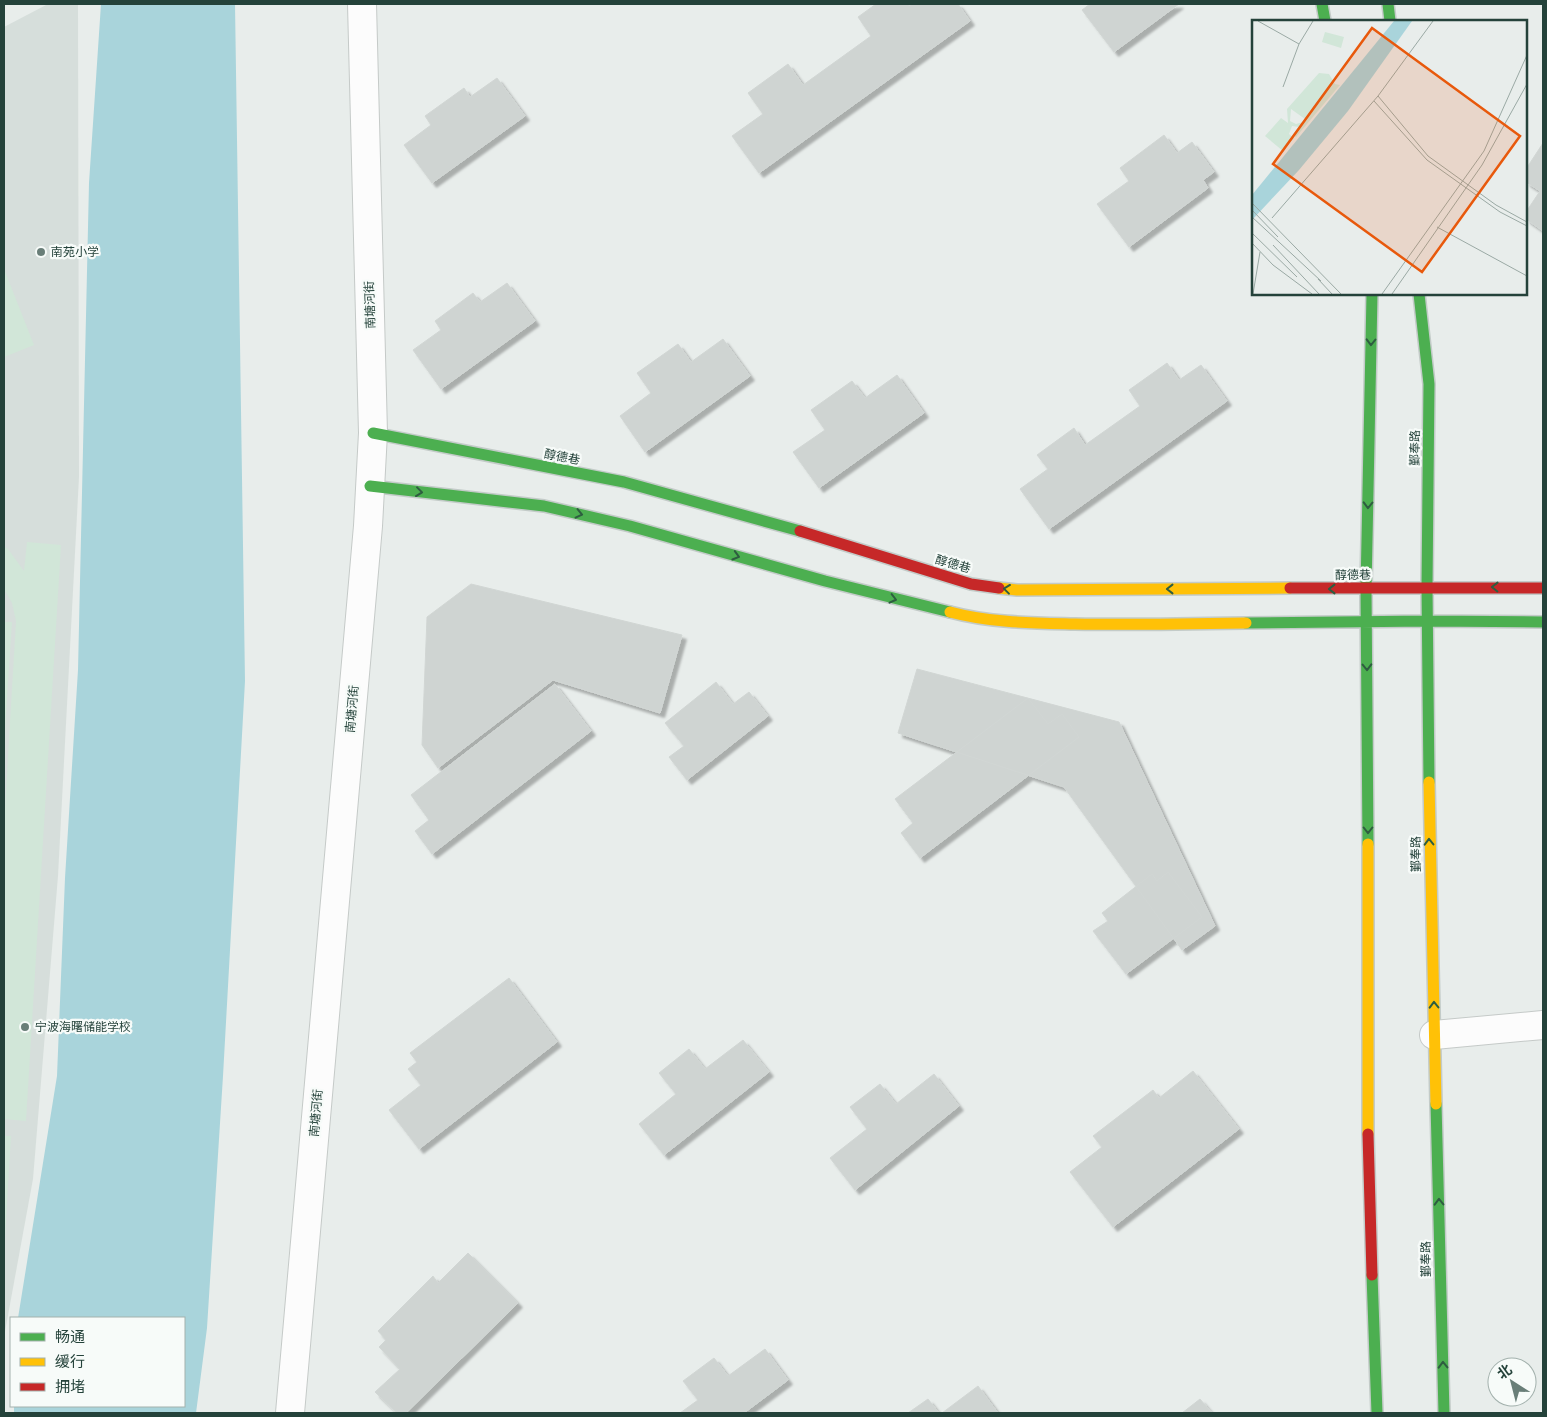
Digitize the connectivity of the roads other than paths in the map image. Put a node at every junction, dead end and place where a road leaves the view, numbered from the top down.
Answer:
1 (362, 4) edge
2 (1322, 4) edge
3 (1388, 4) edge
4 (1325, 20) edge
5 (1390, 20) edge
6 (1372, 295) edge
7 (1419, 295) edge
8 (373, 433) junction
9 (370, 486) junction
10 (1427, 586) junction
11 (1543, 588) edge
12 (1366, 589) junction
13 (1427, 621) junction
14 (1366, 622) junction
15 (1543, 622) edge
16 (1543, 1025) edge
17 (1434, 1035) junction
18 (290, 1413) edge
19 (1377, 1413) edge
20 (1444, 1413) edge

1 - 8 street, 南塘河街
2 - 4 street
3 - 5 street
6 -> 12 street
7 - 10 street, 鄞奉路
8 - 9 street, 南塘河街
12 -> 8 street, 醇德巷
9 -> 14 street
9 - 18 street, 南塘河街
11 -> 10 street, 醇德巷
10 - 12 street, 醇德巷
10 - 13 street, 鄞奉路
12 - 14 street
13 - 14 street
13 - 15 street
17 -> 13 street, 鄞奉路
14 -> 19 street
16 - 17 street
20 -> 17 street, 鄞奉路

